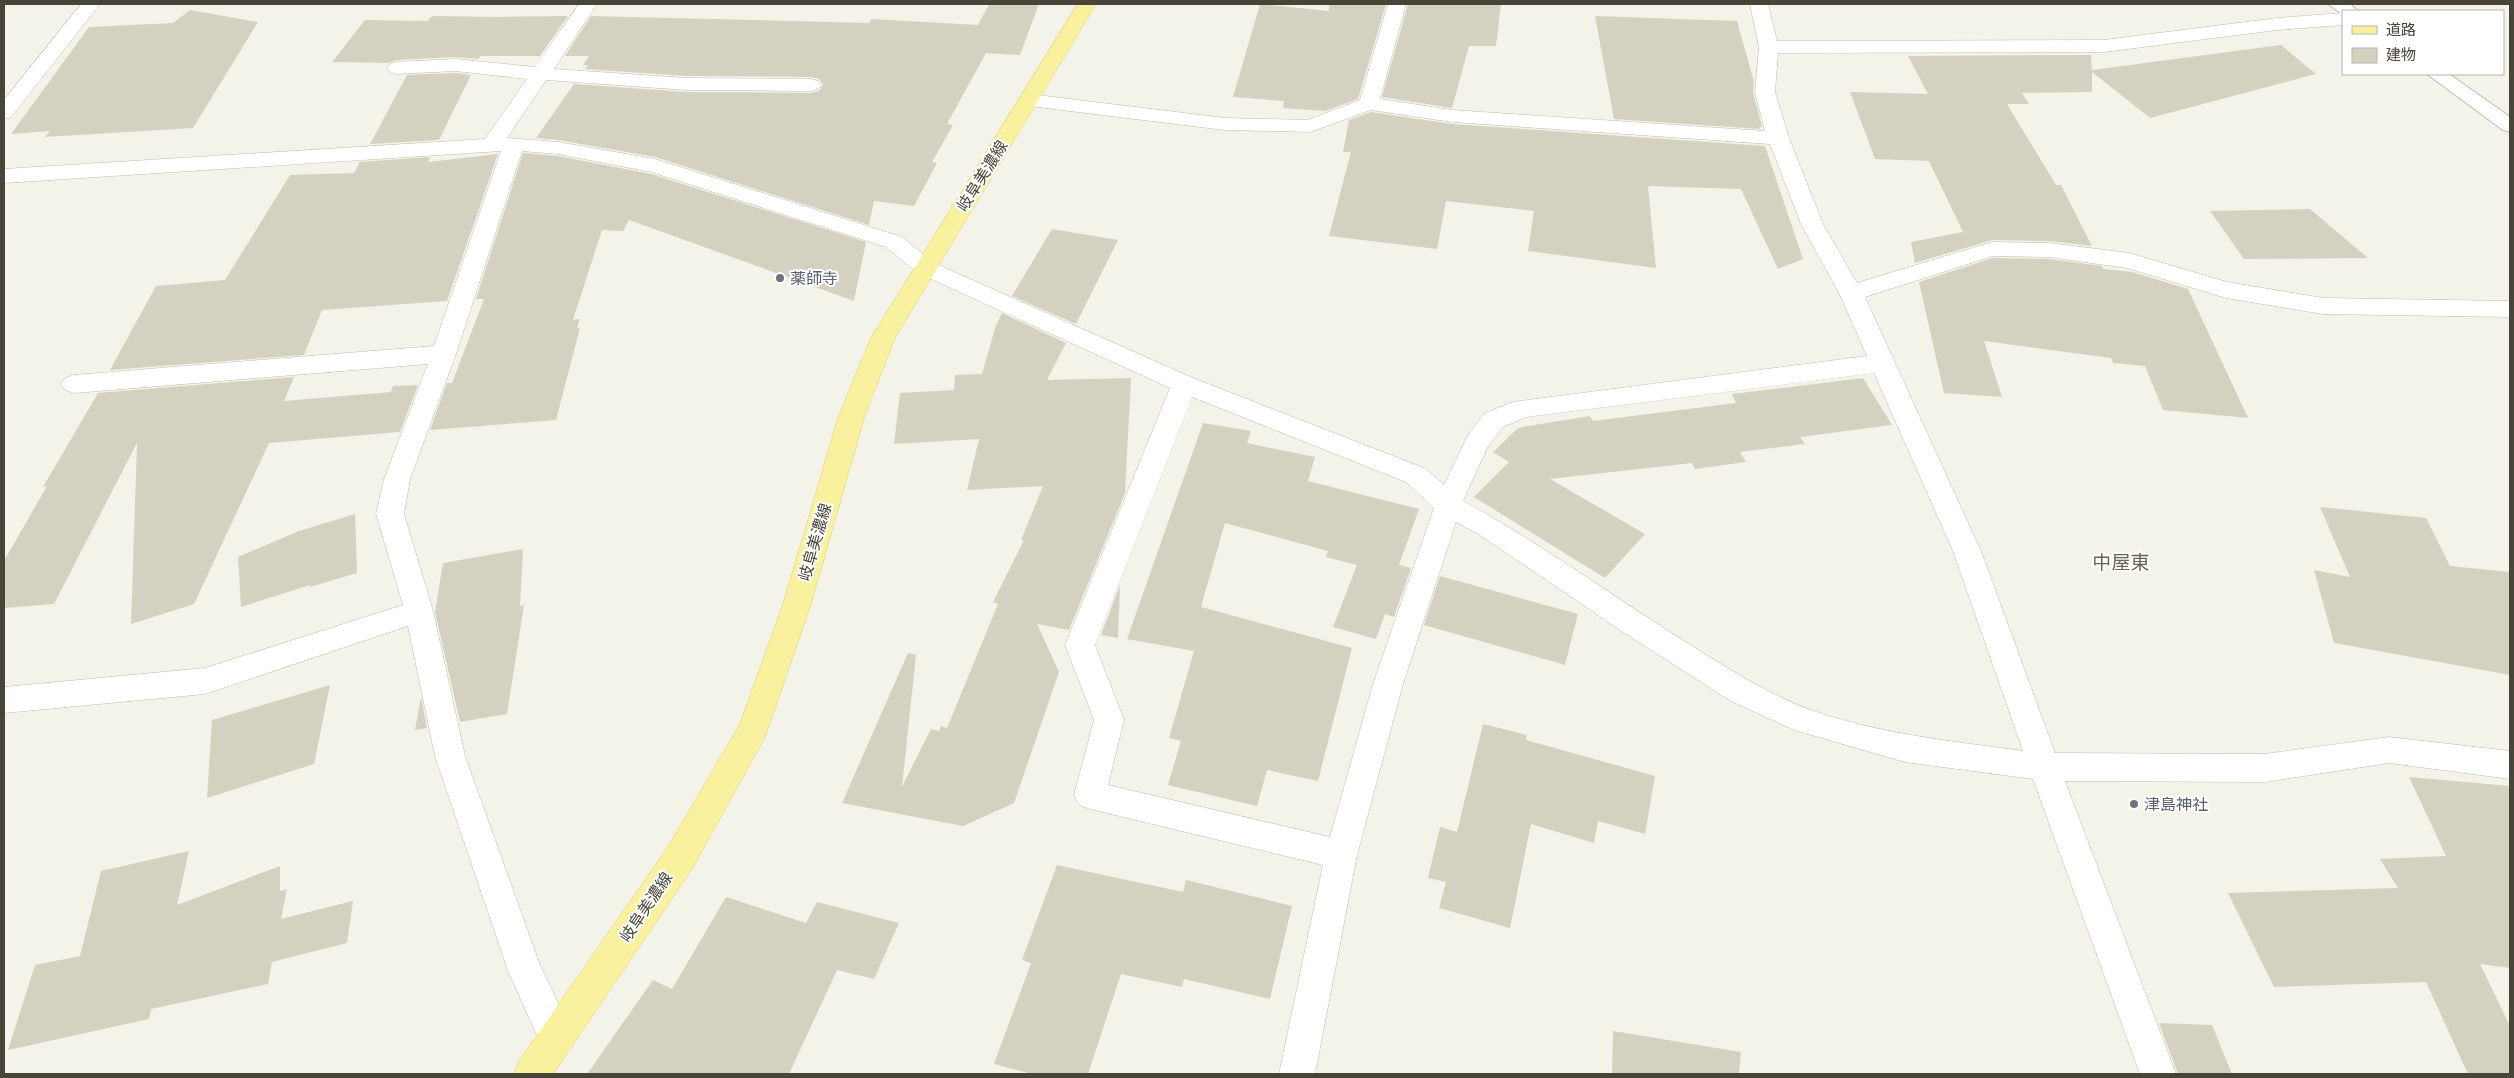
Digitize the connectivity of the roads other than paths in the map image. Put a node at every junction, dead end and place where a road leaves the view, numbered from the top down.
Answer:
1 (91, 4) edge
2 (588, 4) edge
3 (1087, 4) edge
4 (1397, 4) edge
5 (1759, 4) edge
6 (2342, 19) edge
7 (1769, 47) junction
8 (397, 68) dead end
9 (540, 74) junction
10 (2438, 75) edge
11 (811, 85) dead end
12 (1029, 100) junction
13 (1368, 104) junction
14 (4, 113) edge
15 (2510, 126) edge
16 (1778, 138) junction
17 (502, 145) junction
18 (4, 176) edge
19 (926, 268) junction
20 (1851, 293) junction
21 (2510, 309) edge
22 (444, 354) junction
23 (1884, 363) junction
24 (74, 384) dead end
25 (1184, 384) junction
26 (1448, 505) junction
27 (419, 611) junction
28 (4, 700) edge
29 (2510, 765) edge
30 (2044, 767) junction
31 (1341, 855) junction
32 (557, 1038) junction
33 (532, 1074) edge
34 (1297, 1074) edge
35 (2158, 1074) edge

1 - 14 street
2 - 9 street
3 - 12 main road, 岐阜美濃線
4 - 13 street
5 - 7 street
6 - 7 street
7 - 16 street
8 - 9 street
9 - 11 street
9 - 17 street
10 - 15 lane
12 - 13 street
12 - 19 main road, 岐阜美濃線
13 - 16 street
16 - 20 street
17 - 18 street
17 - 19 street
17 - 22 street
19 - 25 street
19 - 32 main road, 岐阜美濃線
20 - 21 street
20 - 23 street
22 - 24 street
22 - 27 street
23 - 26 street
23 - 30 street
25 - 26 street
25 - 31 street
26 - 30 street
26 - 31 street
27 - 28 street
27 - 32 street
29 - 30 street
30 - 35 street
31 - 34 street
32 - 33 main road, 岐阜美濃線

